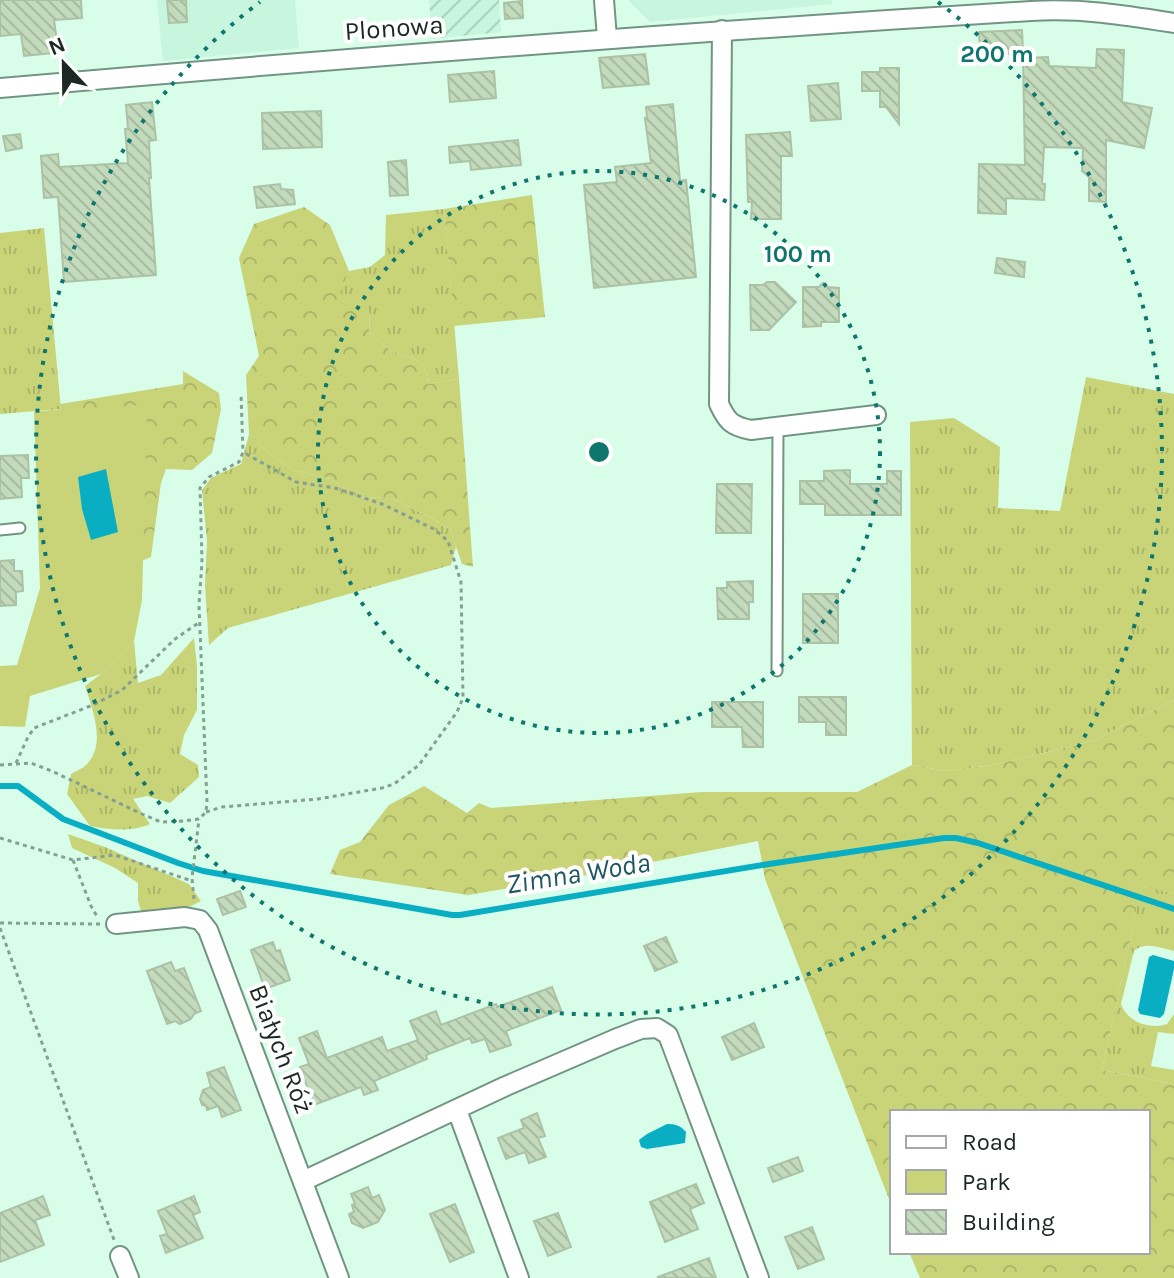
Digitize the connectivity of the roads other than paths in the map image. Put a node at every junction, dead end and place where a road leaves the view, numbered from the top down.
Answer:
1 (604, 0) edge
2 (1174, 23) edge
3 (722, 30) junction
4 (607, 38) junction
5 (0, 88) edge
6 (876, 415) dead end
7 (778, 427) junction
8 (20, 528) dead end
9 (0, 530) edge
10 (777, 671) dead end
11 (116, 924) dead end
12 (457, 1110) junction
13 (303, 1181) junction
14 (120, 1256) road end
15 (129, 1278) edge
16 (339, 1278) edge
17 (519, 1278) edge
18 (759, 1278) edge

1 - 4 street
2 - 3 street, Plonowa
3 - 4 street, Plonowa
3 - 7 street
4 - 5 street, Plonowa
6 - 7 street
7 - 10 lane
8 - 9 lane
11 - 13 street, Białych Róż
12 - 13 street
12 - 17 street
12 - 18 street
13 - 16 street, Białych Róż
14 - 15 street

